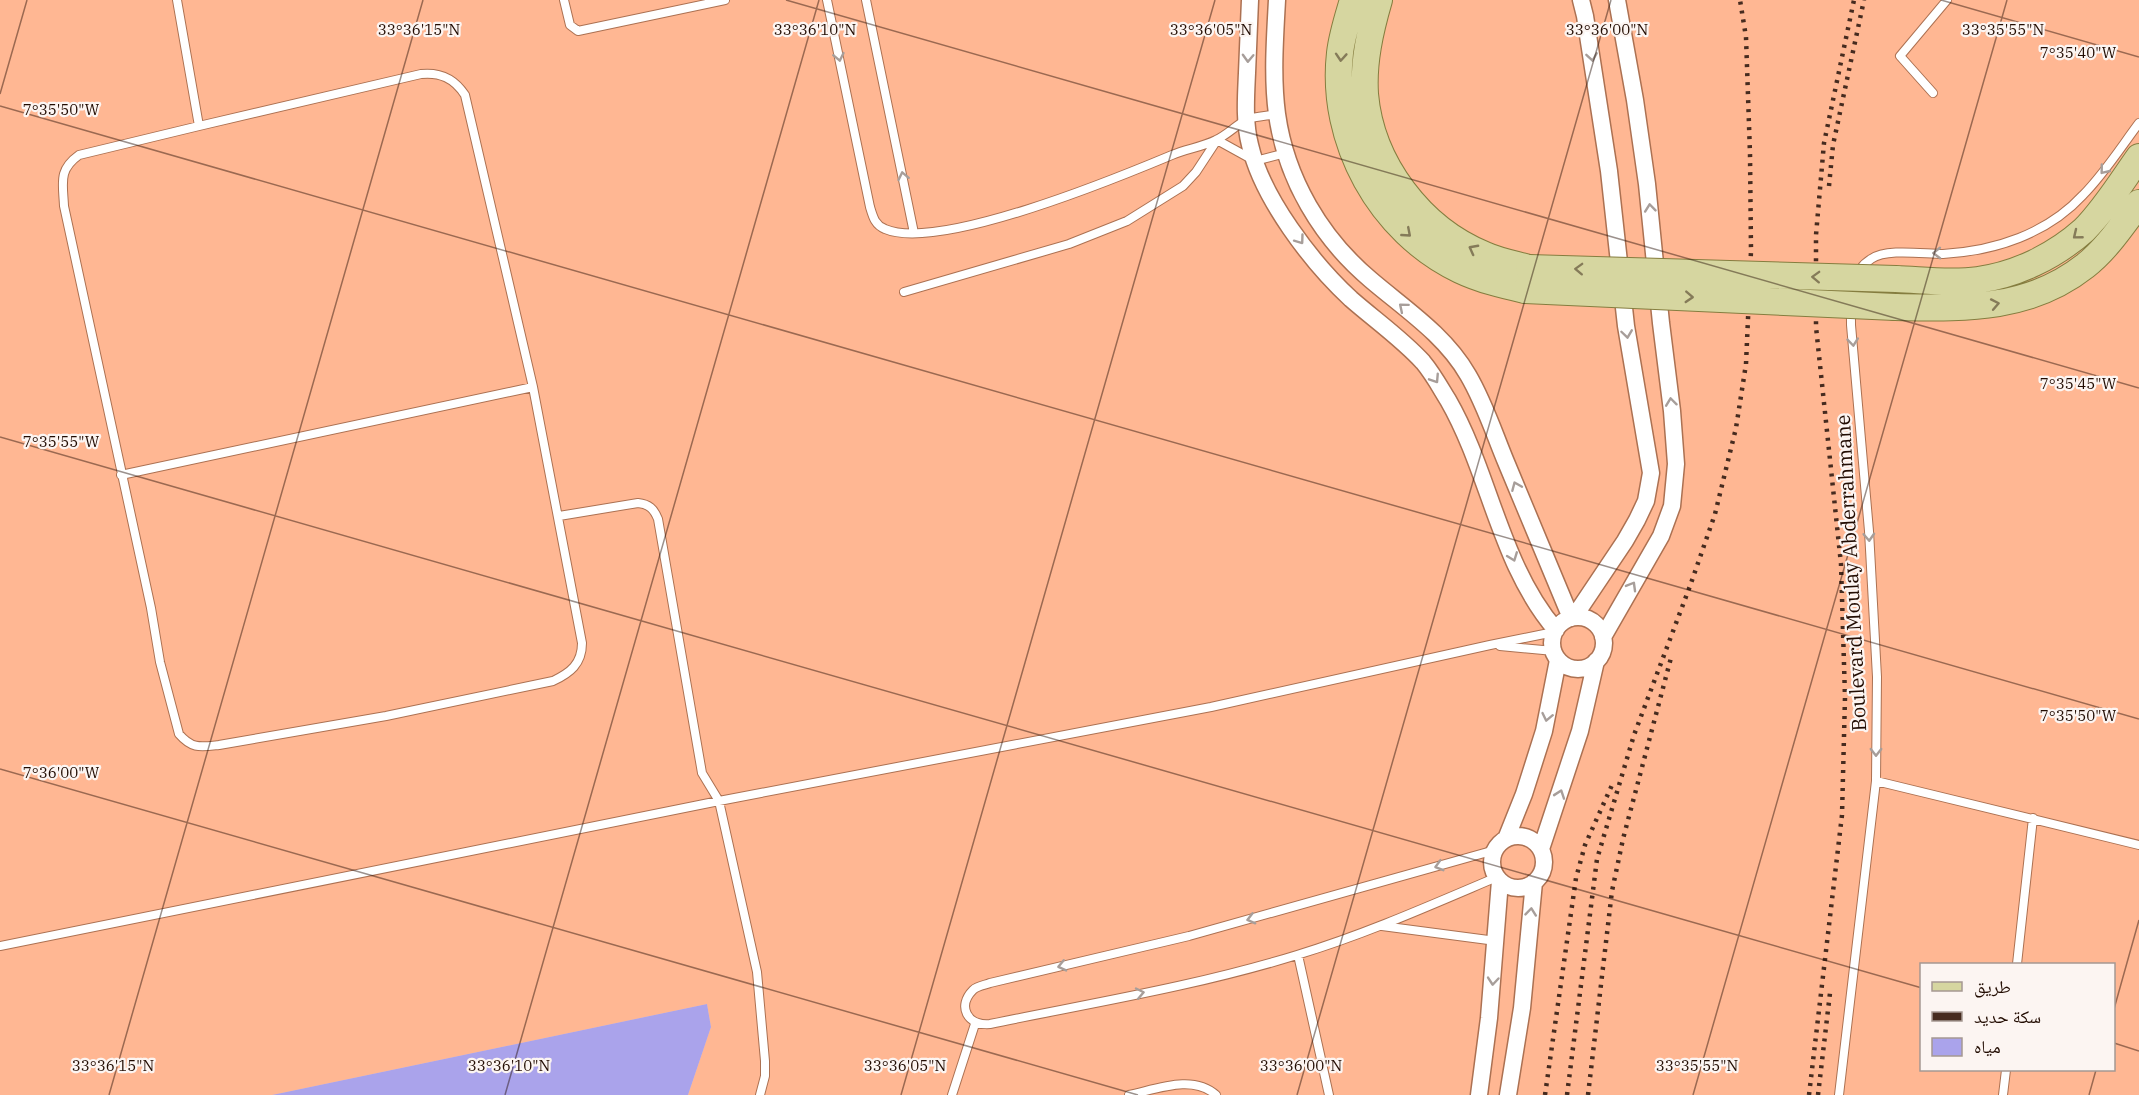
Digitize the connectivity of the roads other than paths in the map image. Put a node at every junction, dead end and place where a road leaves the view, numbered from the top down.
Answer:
1 (177, 0) edge
2 (564, 0) edge
3 (725, 0) edge
4 (827, 0) edge
5 (866, 0) edge
6 (1250, 0) edge
7 (1277, 0) edge
8 (1353, 0) edge
9 (1380, 0) edge
10 (1581, 0) edge
11 (1617, 0) edge
12 (1947, 0) edge
13 (695, 3) edge
14 (1933, 93) dead end
15 (1277, 114) junction
16 (1247, 119) junction
17 (2139, 123) edge
18 (199, 126) junction
19 (1217, 140) junction
20 (1286, 153) junction
21 (2139, 157) edge
22 (1255, 161) junction
23 (2139, 202) edge
24 (914, 233) junction
25 (1527, 279) junction
26 (904, 292) dead end
27 (533, 387) junction
28 (121, 475) junction
29 (559, 516) junction
30 (1573, 617) junction
31 (1555, 631) junction
32 (1604, 637) junction
33 (1490, 645) junction
34 (1556, 655) junction
35 (1596, 662) junction
36 (1876, 781) junction
37 (719, 801) junction
38 (2032, 818) junction
39 (1501, 845) junction
40 (2139, 845) edge
41 (1541, 849) junction
42 (1499, 879) junction
43 (1534, 882) junction
44 (1382, 926) junction
45 (1497, 941) junction
46 (0, 946) edge
47 (1298, 955) junction
48 (2017, 963) edge
49 (975, 1024) junction
50 (2006, 1071) edge
51 (760, 1095) edge
52 (952, 1095) edge
53 (1129, 1095) edge
54 (1216, 1095) edge
55 (1329, 1095) edge
56 (1479, 1095) edge
57 (1508, 1095) edge
58 (1839, 1095) edge
59 (2003, 1095) edge

1 - 18 lane
2 - 13 lane
3 - 13 lane
4 -> 24 lane
24 -> 5 lane
6 -> 16 street
7 - 15 street
8 -> 25 main road
25 -> 9 main road
10 -> 30 street
32 -> 11 street
12 - 14 lane
15 - 16 lane
15 - 20 street
16 - 19 lane
16 - 22 street
17 -> 36 lane, Boulevard Moulay Abderrahmane
18 - 27 lane
18 - 28 lane
19 - 22 lane
19 - 24 lane
19 - 26 lane
20 - 22 lane
30 -> 20 street
21 -> 25 main road, bridge
22 -> 31 street
25 -> 23 main road, bridge
27 - 28 lane
27 - 29 lane
28 - 29 lane
29 - 37 lane
30 - 31 street
30 - 32 street
31 - 33 lane
31 - 34 street
32 - 35 street
33 - 34 lane
33 - 37 lane
34 - 35 street
34 -> 39 street
41 -> 35 street
36 - 38 lane
36 - 58 lane, Boulevard Moulay Abderrahmane
37 - 46 lane
37 - 51 lane
38 - 40 lane
38 - 48 lane
39 - 41 street
39 - 42 street
39 -> 49 lane
41 - 43 street
42 - 43 street
42 - 44 lane
42 - 45 street
57 -> 43 street
44 - 45 lane
44 - 47 lane
45 -> 56 street
49 -> 47 lane
47 - 55 lane
49 - 52 lane
50 - 59 lane
53 - 54 lane

